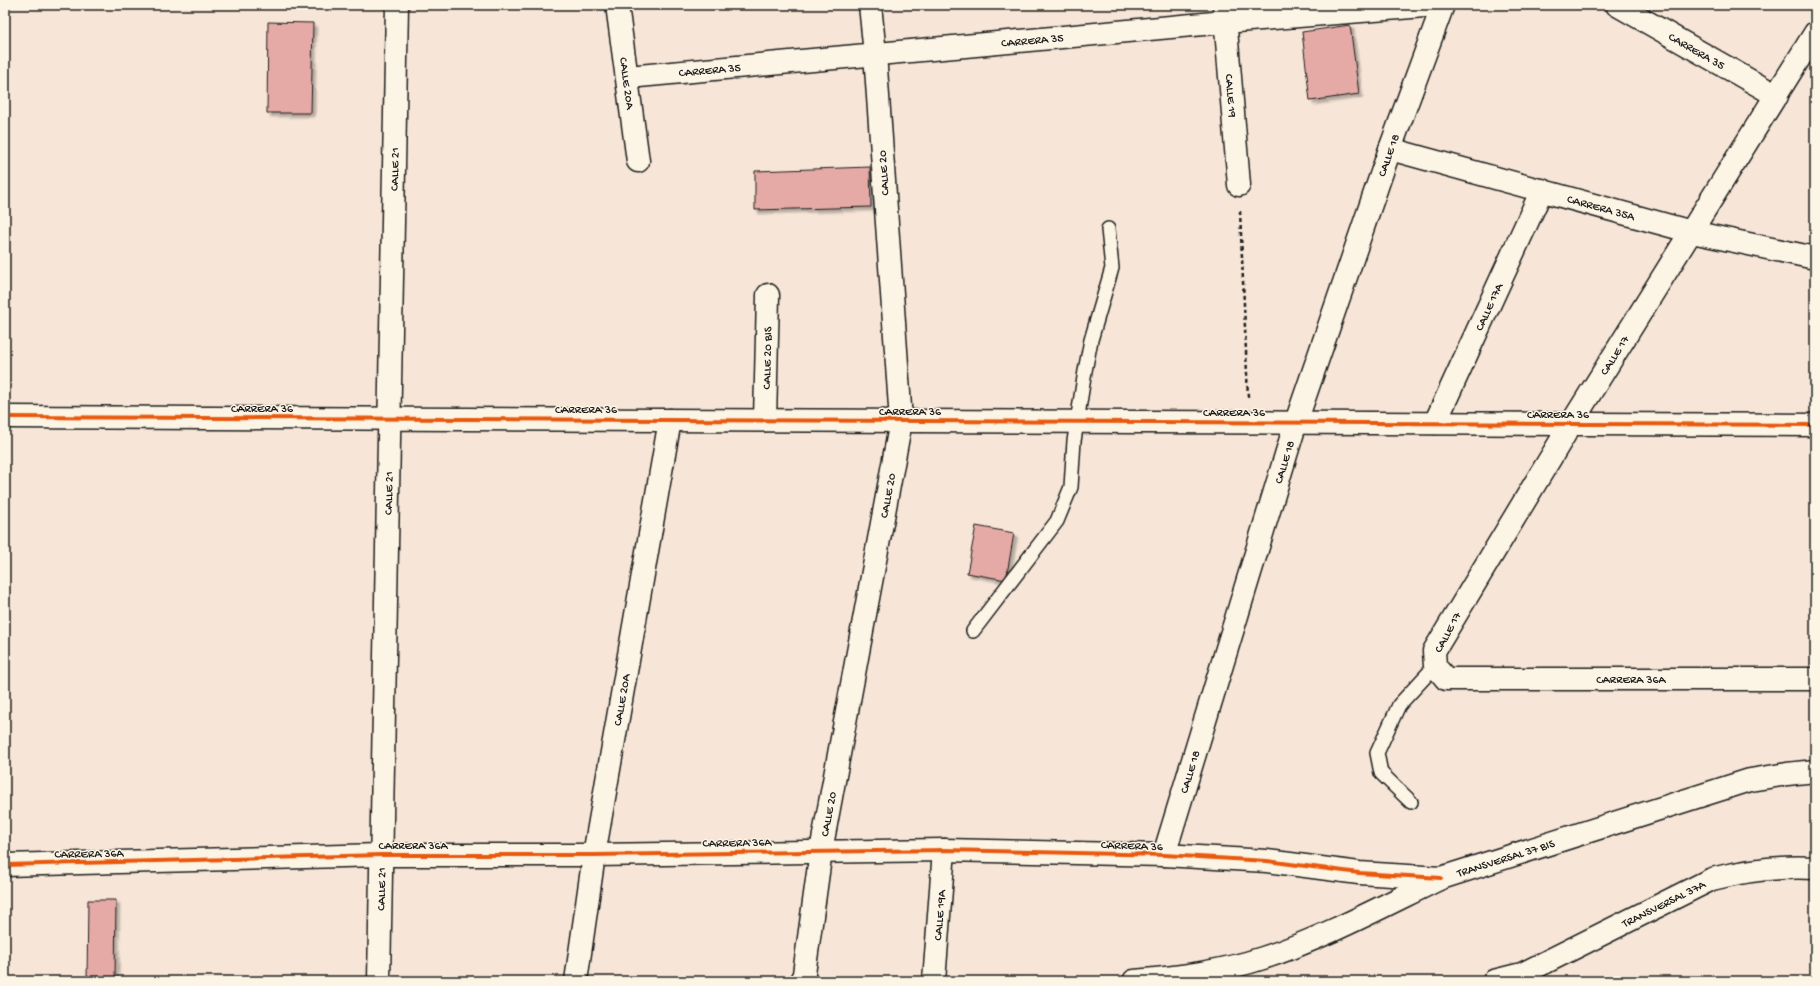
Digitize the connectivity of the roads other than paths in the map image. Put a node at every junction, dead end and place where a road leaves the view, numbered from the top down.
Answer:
1 (397, 5) edge
2 (617, 5) edge
3 (870, 5) edge
4 (1437, 5) edge
5 (1443, 5) edge
6 (1617, 5) edge
7 (1224, 14) edge
8 (1815, 33) edge
9 (875, 54) junction
10 (628, 77) junction
11 (1777, 96) junction
12 (1390, 149) junction
13 (638, 161) dead end
14 (1239, 186) road end
15 (1542, 190) junction
16 (1108, 229) dead end
17 (1692, 232) junction
18 (1815, 258) edge
19 (768, 295) dead end
20 (5, 417) edge
21 (389, 418) junction
22 (670, 420) junction
23 (765, 420) junction
24 (901, 421) junction
25 (1077, 421) junction
26 (1296, 422) junction
27 (1435, 423) junction
28 (1571, 424) junction
29 (1815, 425) edge
30 (973, 631) dead end
31 (1441, 672) junction
32 (1815, 679) edge
33 (1815, 771) edge
34 (1411, 802) dead end
35 (944, 850) junction
36 (821, 851) junction
37 (381, 855) junction
38 (594, 855) junction
39 (1164, 855) junction
40 (5, 865) edge
41 (1815, 868) edge
42 (1441, 878) junction
43 (1524, 977) edge
44 (379, 981) edge
45 (576, 981) edge
46 (803, 981) edge
47 (934, 981) edge
48 (1134, 981) edge
49 (1494, 981) edge

1 - 21 street, CALLE 21
2 - 10 street, CALLE 20A
3 - 9 street, CALLE 20
4 - 7 street, CARRERA 35
5 - 12 street, CALLE 18
6 - 11 street, CARRERA 35
7 - 9 street, CARRERA 35
7 - 14 street, CALLE 19
8 - 11 street, CALLE 17
9 - 10 street, CARRERA 35
9 - 24 street, CALLE 20
10 - 13 street, CALLE 20A
11 - 17 street, CALLE 17
12 - 15 street, CARRERA 35A
12 - 26 street, CALLE 18
15 - 17 street, CARRERA 35A
15 - 27 street, CALLE 17A
16 - 25 lane
17 - 18 street, CARRERA 35A
17 - 28 street, CALLE 17
19 - 23 street, CALLE 20 BIS
20 - 21 street, CARRERA 36
21 - 22 street, CARRERA 36
21 - 37 street, CALLE 21
22 - 23 street, CARRERA 36
22 - 38 street, CALLE 20A
23 - 24 street, CARRERA 36
24 - 25 street, CARRERA 36
24 - 36 street, CALLE 20
25 - 26 street, CARRERA 36
25 - 30 lane
26 - 27 street, CARRERA 36
26 - 39 street, CALLE 18
27 - 28 street, CARRERA 36
28 - 29 street, CARRERA 36
28 - 31 street, CALLE 17
31 - 32 street, CARRERA 36A
31 - 34 lane
33 - 42 street, TRANSVERSAL 37 BIS
35 - 36 street, CARRERA 36
35 - 39 street, CARRERA 36
35 - 47 street, CALLE 19A
36 - 38 street, CARRERA 36A
36 - 46 street, CALLE 20
37 - 38 street, CARRERA 36A
37 - 40 street, CARRERA 36A
37 - 44 street, CALLE 21
38 - 45 street, CALLE 20A
39 - 42 street, CARRERA 36
41 - 43 street, TRANSVERSAL 37A
42 - 48 street, TRANSVERSAL 37 BIS
43 - 49 street

